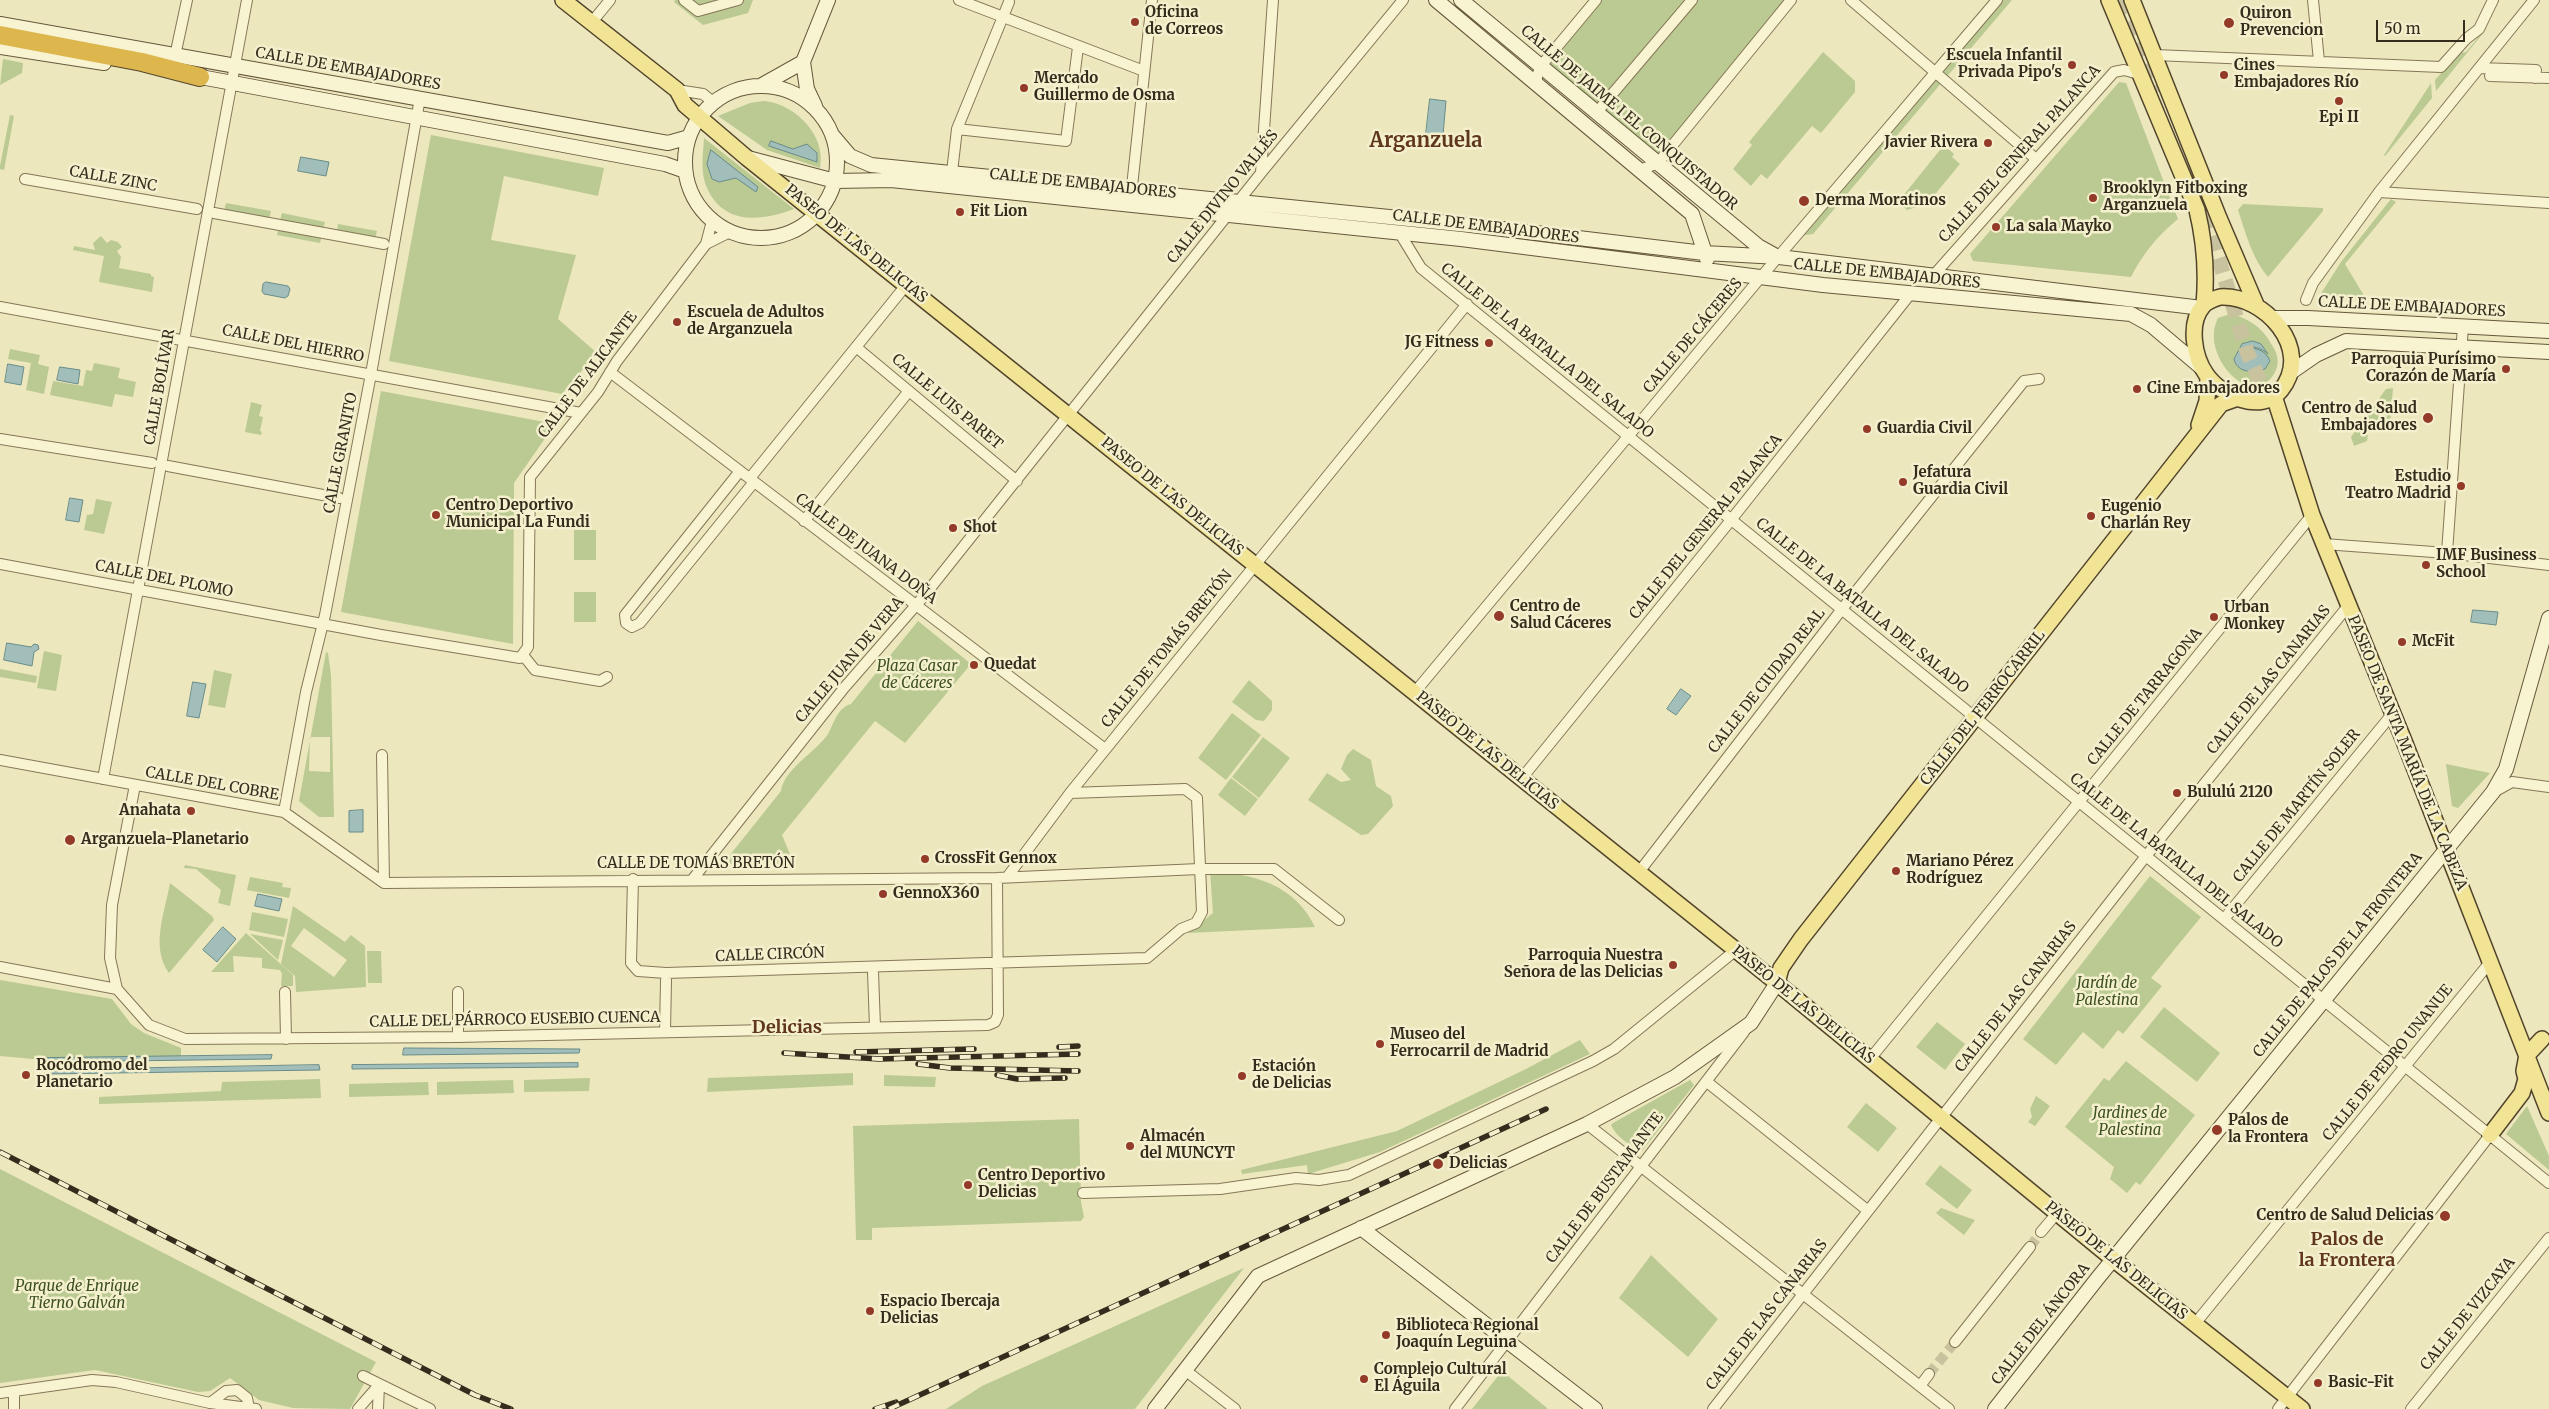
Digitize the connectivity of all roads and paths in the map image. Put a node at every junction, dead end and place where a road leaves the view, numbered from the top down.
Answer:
1 (187, 0) edge
2 (247, 0) edge
3 (564, 0) edge
4 (610, 0) edge
5 (684, 0) edge
6 (738, 0) edge
7 (828, 0) edge
8 (958, 0) edge
9 (1152, 0) edge
10 (1273, 0) edge
11 (1404, 0) edge
12 (1436, 0) edge
13 (1462, 0) edge
14 (1596, 0) edge
15 (1692, 0) edge
16 (1791, 0) edge
17 (1851, 0) edge
18 (1997, 0) edge
19 (2109, 0) edge
20 (2132, 0) edge
21 (2313, 0) edge
22 (2493, 0) edge
23 (2534, 0) edge
24 (1009, 2) dead end
25 (1003, 16) junction
26 (592, 22) junction
27 (0, 24) edge
28 (0, 35) edge
29 (1078, 46) junction
30 (0, 47) edge
31 (2155, 55) junction
32 (175, 56) junction
33 (2319, 61) junction
34 (803, 62) junction
35 (234, 65) junction
36 (1541, 66) junction
37 (2480, 68) junction
38 (1144, 71) junction
39 (1936, 73) junction
40 (2139, 74) junction
41 (2490, 76) dead end
42 (200, 77) junction
43 (2536, 78) junction
44 (2549, 78) edge
45 (231, 83) junction
46 (1537, 84) junction
47 (762, 85) junction
48 (677, 90) junction
49 (420, 98) junction
50 (713, 102) junction
51 (816, 109) junction
52 (1597, 112) junction
53 (699, 116) junction
54 (416, 119) junction
55 (957, 129) junction
56 (833, 136) junction
57 (689, 137) junction
58 (747, 158) junction
59 (2036, 159) junction
60 (1658, 163) junction
61 (1640, 170) junction
62 (685, 171) junction
63 (952, 172) junction
64 (1260, 174) junction
65 (25, 179) dead end
66 (835, 182) junction
67 (1132, 190) junction
68 (2378, 192) junction
69 (1238, 202) junction
70 (2549, 203) edge
71 (1129, 205) junction
72 (196, 209) dead end
73 (214, 213) dead end
74 (818, 213) junction
75 (1227, 215) junction
76 (712, 221) junction
77 (730, 232) junction
78 (1399, 232) junction
79 (384, 244) dead end
80 (706, 244) junction
81 (1704, 253) junction
82 (1779, 257) junction
83 (1729, 272) junction
84 (1933, 276) junction
85 (1761, 277) junction
86 (906, 284) junction
87 (1912, 292) junction
88 (2306, 300) dead end
89 (1467, 304) junction
90 (2203, 306) junction
91 (0, 307) edge
92 (2257, 307) junction
93 (2273, 318) junction
94 (2463, 326) junction
95 (2549, 331) edge
96 (184, 339) junction
97 (856, 347) junction
98 (2460, 348) junction
99 (2549, 352) edge
100 (610, 372) junction
101 (2206, 373) junction
102 (2290, 373) junction
103 (372, 374) junction
104 (2038, 379) dead end
105 (910, 390) junction
106 (2274, 396) junction
107 (2238, 398) junction
108 (581, 413) junction
109 (1069, 415) junction
110 (2196, 436) junction
111 (1629, 437) junction
112 (0, 439) edge
113 (152, 463) dead end
114 (168, 466) dead end
115 (740, 471) junction
116 (752, 480) junction
117 (1017, 481) junction
118 (339, 498) dead end
119 (2312, 515) junction
120 (1732, 520) junction
121 (804, 522) junction
122 (2324, 544) junction
123 (2447, 553) junction
124 (0, 564) edge
125 (1255, 564) junction
126 (2549, 565) edge
127 (138, 590) junction
128 (915, 606) junction
129 (2348, 606) junction
130 (1842, 609) junction
131 (2549, 618) edge
132 (324, 624) junction
133 (523, 655) junction
134 (607, 677) dead end
135 (1414, 692) junction
136 (2393, 713) junction
137 (1976, 718) junction
138 (1105, 749) junction
139 (382, 755) dead end
140 (0, 760) edge
141 (1522, 778) junction
142 (103, 779) junction
143 (134, 785) junction
144 (2549, 787) edge
145 (2493, 792) junction
146 (1070, 793) junction
147 (2079, 802) junction
148 (284, 812) junction
149 (2445, 850) junction
150 (2146, 856) junction
151 (1199, 869) junction
152 (1639, 872) junction
153 (1008, 876) junction
154 (997, 878) junction
155 (633, 880) junction
156 (692, 880) junction
157 (384, 883) junction
158 (2224, 918) junction
159 (1339, 920) dead end
160 (1736, 950) junction
161 (2491, 960) junction
162 (997, 962) junction
163 (0, 967) edge
164 (873, 972) dead end
165 (666, 980) dead end
166 (1777, 983) junction
167 (117, 989) junction
168 (285, 992) dead end
169 (458, 992) dead end
170 (2324, 1000) junction
171 (1751, 1023) junction
172 (875, 1027) junction
173 (665, 1032) junction
174 (2519, 1034) junction
175 (458, 1037) junction
176 (2546, 1038) edge
177 (286, 1039) junction
178 (2527, 1055) junction
179 (1870, 1059) junction
180 (2405, 1066) junction
181 (1706, 1082) junction
182 (2548, 1110) edge
183 (1941, 1118) junction
184 (1587, 1124) junction
185 (2490, 1135) junction
186 (1641, 1167) junction
187 (2549, 1183) edge
188 (1083, 1193) dead end
189 (1868, 1210) junction
190 (2057, 1213) junction
191 (1361, 1228) junction
192 (2041, 1232) tunnel mouth
193 (2549, 1238) edge
194 (2030, 1247) tunnel mouth
195 (2113, 1259) junction
196 (1802, 1293) junction
197 (2194, 1324) junction
198 (1508, 1341) junction
199 (1954, 1342) tunnel mouth
200 (1185, 1370) junction
201 (1929, 1374) tunnel mouth
202 (363, 1376) dead end
203 (379, 1386) junction
204 (1920, 1386) junction
205 (14, 1392) junction
206 (0, 1394) edge
207 (2282, 1403) edge
208 (212, 1406) edge
209 (14, 1409) edge
210 (251, 1409) edge
211 (358, 1409) edge
212 (378, 1409) edge
213 (430, 1409) edge
214 (1155, 1409) edge
215 (1235, 1409) edge
216 (1454, 1409) edge
217 (1595, 1409) edge
218 (1714, 1409) edge
219 (1949, 1409) edge
220 (1995, 1409) edge
221 (2302, 1409) edge
222 (2411, 1409) edge

1 - 32 street
2 - 35 street, CALLE BOLÍVAR
3 - 26 main road, PASEO DE LAS DELICIAS
4 - 26 street
5 - 6 street
7 - 34 main road
8 - 25 street
9 - 38 street
10 - 64 street
11 - 64 street, CALLE DIVINO VALLÉS
12 - 46 main road
13 - 36 main road, CALLE DE JAIME I EL CONQUISTADOR
14 - 36 street
15 - 52 street
16 - 60 street
17 - 39 street
18 - 39 street, CALLE DE CÁCERES
19 - 40 main road
20 - 31 main road
21 - 33 street
22 - 33 street
23 - 37 street
24 - 25 street
25 - 29 street
25 - 55 street
26 - 48 main road, PASEO DE LAS DELICIAS
27 - 32 main road, CALLE DE EMBAJADORES
28 - 42 highway
29 - 38 street
29 - 55 street
30 - 42 main road
31 - 33 street
31 - 92 main road
32 - 35 main road, CALLE DE EMBAJADORES
34 - 47 main road
34 - 51 main road
35 - 45 street, CALLE BOLÍVAR
35 - 49 main road, CALLE DE EMBAJADORES
36 - 46 street
36 - 52 main road, CALLE DE JAIME I EL CONQUISTADOR
37 - 43 street
37 - 68 street
38 - 67 street
39 - 59 street
39 - 82 street, CALLE DE CÁCERES
40 - 59 street, CALLE DEL GENERAL PALANCA
40 - 90 main road
41 - 43 street
42 - 45 main road
43 - 44 street
45 - 54 main road
45 - 96 street, CALLE BOLÍVAR
46 - 61 main road
47 - 50 main road
47 - 51 main road
48 - 50 street, PASEO DE LAS DELICIAS
48 - 53 main road, PASEO DE LAS DELICIAS
49 - 54 street, CALLE GRANITO
49 - 57 main road, CALLE DE EMBAJADORES
50 - 53 main road
51 - 56 main road, CALLE DE EMBAJADORES
52 - 60 main road, CALLE DE JAIME I EL CONQUISTADOR
53 - 57 main road
53 - 58 main road, PASEO DE LAS DELICIAS
54 - 62 main road
54 - 103 street, CALLE GRANITO
55 - 63 street
56 - 63 main road, CALLE DE EMBAJADORES
56 - 66 main road
57 - 62 main road
58 - 66 main road, CALLE DE EMBAJADORES
58 - 74 main road, PASEO DE LAS DELICIAS
59 - 84 street, CALLE DEL GENERAL PALANCA
60 - 61 street
60 - 82 main road, CALLE DE JAIME I EL CONQUISTADOR
61 - 81 main road
62 - 76 main road
63 - 67 main road, CALLE DE EMBAJADORES
64 - 69 street, CALLE DIVINO VALLÉS
65 - 72 street, CALLE ZINC
66 - 71 main road, CALLE DE EMBAJADORES
66 - 74 main road
67 - 69 main road, CALLE DE EMBAJADORES
67 - 71 street
68 - 70 street
68 - 88 street
69 - 75 street, CALLE DIVINO VALLÉS
69 - 81 main road, CALLE DE EMBAJADORES
71 - 75 main road, CALLE DE EMBAJADORES
73 - 79 street
74 - 77 main road
74 - 86 main road, PASEO DE LAS DELICIAS
75 - 78 main road, CALLE DE EMBAJADORES
75 - 109 street, CALLE DIVINO VALLÉS
76 - 77 main road
76 - 80 street, CALLE DE ALICANTE
77 - 80 street, CALLE DE ALICANTE
78 - 83 main road, CALLE DE EMBAJADORES
78 - 89 street, CALLE DE LA BATALLA DEL SALADO
80 - 100 street, CALLE DE ALICANTE
81 - 82 main road, CALLE DE EMBAJADORES
81 - 83 main road
82 - 84 main road, CALLE DE EMBAJADORES
82 - 85 street, CALLE DE CÁCERES
83 - 85 main road, CALLE DE EMBAJADORES
84 - 90 main road, CALLE DE EMBAJADORES
85 - 87 main road, CALLE DE EMBAJADORES
85 - 111 street, CALLE DE CÁCERES
86 - 97 street
86 - 109 main road, PASEO DE LAS DELICIAS
87 - 101 main road, CALLE DE EMBAJADORES
87 - 120 street, CALLE DEL GENERAL PALANCA
89 - 111 street, CALLE DE LA BATALLA DEL SALADO
89 - 125 street, CALLE DE TOMÁS BRETÓN
90 - 92 main road
90 - 101 main road
91 - 96 street, CALLE DEL HIERRO
92 - 93 main road
93 - 94 main road, CALLE DE EMBAJADORES
93 - 102 main road
94 - 95 main road, CALLE DE EMBAJADORES
94 - 98 street
96 - 103 street, CALLE DEL HIERRO
96 - 127 street, CALLE BOLÍVAR
97 - 105 street, CALLE LUIS PARET
97 - 116 street
98 - 99 main road
98 - 102 main road
98 - 123 street
100 - 108 street, CALLE DE ALICANTE
100 - 115 street, CALLE DE JUANA DOÑA
101 - 107 main road
101 - 110 main road, CALLE DEL FERROCARRIL
102 - 106 main road
103 - 108 street, CALLE DEL HIERRO
103 - 132 street, CALLE GRANITO
104 - 130 street, CALLE DE CIUDAD REAL
105 - 117 street, CALLE LUIS PARET
105 - 121 street
106 - 107 main road
106 - 119 main road, PASEO DE SANTA MARÍA DE LA CABEZA
107 - 110 main road, CALLE DEL FERROCARRIL
108 - 133 street, CALLE DE ALICANTE
109 - 117 street, CALLE JUAN DE VERA
109 - 125 main road, PASEO DE LAS DELICIAS
110 - 137 main road, CALLE DEL FERROCARRIL
111 - 120 street, CALLE DE LA BATALLA DEL SALADO
111 - 135 street, CALLE DE CÁCERES
112 - 113 street
114 - 118 street
115 - 116 street, CALLE DE JUANA DOÑA
115 - 116 street
116 - 121 street, CALLE DE JUANA DOÑA
117 - 128 street, CALLE JUAN DE VERA
119 - 122 main road, PASEO DE SANTA MARÍA DE LA CABEZA
119 - 147 street, CALLE DE TARRAGONA
120 - 130 street, CALLE DE LA BATALLA DEL SALADO
120 - 141 street, CALLE DEL GENERAL PALANCA
121 - 128 street, CALLE DE JUANA DOÑA
122 - 123 street
122 - 129 main road, PASEO DE SANTA MARÍA DE LA CABEZA
123 - 126 street
124 - 127 street, CALLE DEL PLOMO
125 - 135 main road, PASEO DE LAS DELICIAS
125 - 138 street, CALLE DE TOMÁS BRETÓN
127 - 132 street, CALLE DEL PLOMO
127 - 142 street, CALLE BOLÍVAR
128 - 138 street, CALLE DE JUANA DOÑA
128 - 156 street, CALLE JUAN DE VERA
129 - 136 main road, PASEO DE SANTA MARÍA DE LA CABEZA
129 - 150 street, CALLE DE LAS CANARIAS
130 - 137 street, CALLE DE LA BATALLA DEL SALADO
130 - 152 street, CALLE DE CIUDAD REAL
131 - 145 main road, CALLE DE PALOS DE LA FRONTERA
132 - 133 street, CALLE DEL PLOMO
132 - 148 street, CALLE GRANITO
133 - 134 street
135 - 141 main road, PASEO DE LAS DELICIAS
136 - 149 main road, PASEO DE SANTA MARÍA DE LA CABEZA
136 - 158 street, CALLE DE MARTÍN SOLER
137 - 147 street, CALLE DE LA BATALLA DEL SALADO
137 - 166 main road, CALLE DEL FERROCARRIL
138 - 146 street, CALLE DE TOMÁS BRETÓN
139 - 157 street
140 - 142 street, CALLE DEL COBRE
141 - 152 main road, PASEO DE LAS DELICIAS
142 - 143 street, CALLE DEL COBRE
143 - 148 street, CALLE DEL COBRE
143 - 167 street, CALLE DEL PÁRROCO EUSEBIO CUENCA
144 - 145 street
145 - 149 main road, CALLE DE PALOS DE LA FRONTERA
146 - 151 street, CALLE CIRCÓN
146 - 153 street, CALLE DE TOMÁS BRETÓN
147 - 150 street, CALLE DE LA BATALLA DEL SALADO
147 - 179 street, CALLE DE TARRAGONA
148 - 157 street, CALLE DEL COBRE
149 - 161 main road, PASEO DE SANTA MARÍA DE LA CABEZA
149 - 170 main road, CALLE DE PALOS DE LA FRONTERA
150 - 158 street, CALLE DE LA BATALLA DEL SALADO
150 - 183 street, CALLE DE LAS CANARIAS
151 - 153 street, CALLE DE TOMÁS BRETÓN
151 - 159 street, CALLE DE TOMÁS BRETÓN
151 - 162 street, CALLE CIRCÓN
152 - 160 main road, PASEO DE LAS DELICIAS
153 - 154 street, CALLE DE TOMÁS BRETÓN
154 - 156 street, CALLE DE TOMÁS BRETÓN
154 - 162 street, CALLE DEL PÁRROCO EUSEBIO CUENCA
155 - 156 street, CALLE DE TOMÁS BRETÓN
155 - 157 street, CALLE DE TOMÁS BRETÓN
155 - 162 street, CALLE CIRCÓN
158 - 170 street, CALLE DE LA BATALLA DEL SALADO
160 - 166 main road, PASEO DE LAS DELICIAS
160 - 188 street
161 - 174 main road, PASEO DE SANTA MARÍA DE LA CABEZA
161 - 180 street, CALLE DE PEDRO UNANUE
162 - 172 street, CALLE DEL PÁRROCO EUSEBIO CUENCA
163 - 167 street
164 - 172 street
165 - 173 street
166 - 171 main road, CALLE DE BUSTAMANTE
166 - 179 main road, PASEO DE LAS DELICIAS
167 - 177 street, CALLE DEL PÁRROCO EUSEBIO CUENCA
168 - 177 street
169 - 175 street
170 - 180 street, CALLE DE LA BATALLA DEL SALADO
170 - 195 main road, CALLE DE PALOS DE LA FRONTERA
171 - 181 street, CALLE DE BUSTAMANTE
171 - 184 main road
172 - 173 street, CALLE DEL PÁRROCO EUSEBIO CUENCA
173 - 175 street, CALLE DEL PÁRROCO EUSEBIO CUENCA
174 - 176 main road
174 - 178 main road, PASEO DE SANTA MARÍA DE LA CABEZA
175 - 177 street, CALLE DEL PÁRROCO EUSEBIO CUENCA
176 - 178 main road
178 - 182 main road, PASEO DE SANTA MARÍA DE LA CABEZA
178 - 185 main road
179 - 183 main road, PASEO DE LAS DELICIAS
180 - 185 street, CALLE DE LA BATALLA DEL SALADO
180 - 197 street, CALLE DE PEDRO UNANUE
181 - 186 street, CALLE DE BUSTAMANTE
181 - 189 street
183 - 189 street, CALLE DE LAS CANARIAS
183 - 190 main road, PASEO DE LAS DELICIAS
184 - 186 street
184 - 191 main road
185 - 187 street, CALLE DE LA BATALLA DEL SALADO
185 - 207 street
186 - 196 street
186 - 198 street, CALLE DE BUSTAMANTE
189 - 196 street, CALLE DE LAS CANARIAS
190 - 192 street
190 - 195 main road, PASEO DE LAS DELICIAS
191 - 198 main road
191 - 200 main road
193 - 222 street, CALLE DE VIZCAYA
194 - 199 street
195 - 197 main road, PASEO DE LAS DELICIAS
195 - 220 main road, CALLE DEL ÁNCORA
196 - 204 street
196 - 218 street, CALLE DE LAS CANARIAS
197 - 207 main road, PASEO DE LAS DELICIAS
198 - 216 street, CALLE DE BUSTAMANTE
198 - 217 main road
200 - 214 main road
200 - 215 street
201 - 204 street
202 - 203 street
203 - 211 street
203 - 212 street
203 - 213 street
204 - 219 street
205 - 206 street
205 - 208 street
205 - 209 street
207 - 221 main road, PASEO DE LAS DELICIAS
208 - 210 street
208 - 210 street

